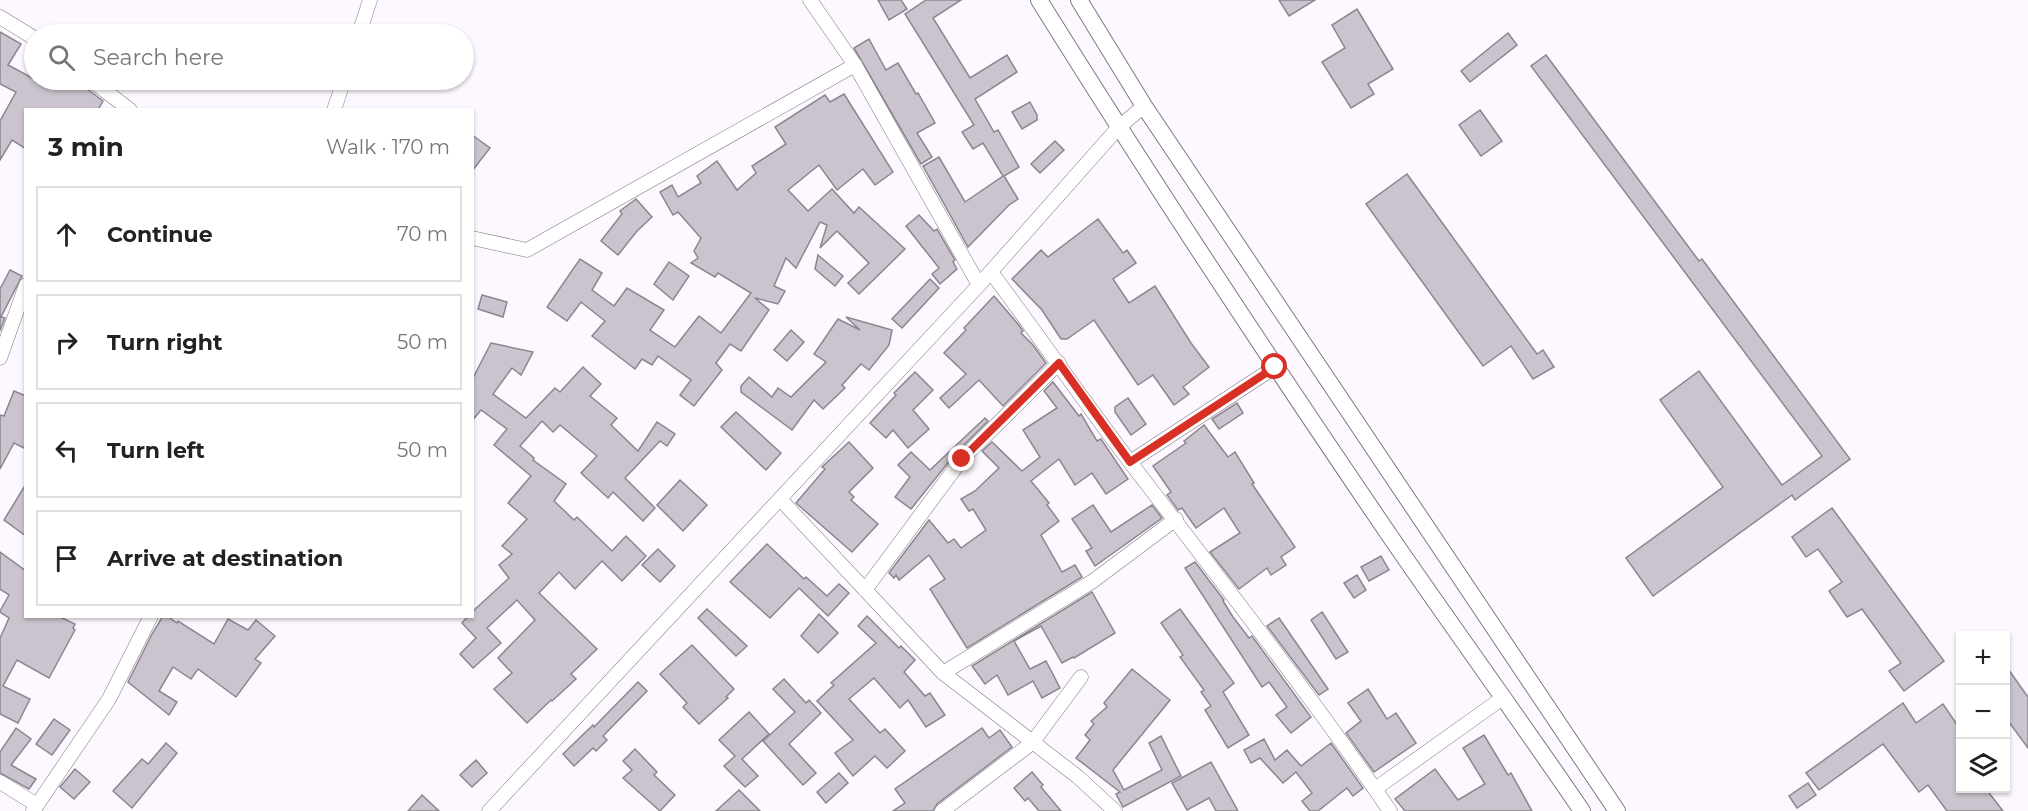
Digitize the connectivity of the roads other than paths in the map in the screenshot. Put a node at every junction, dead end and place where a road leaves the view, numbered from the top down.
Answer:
1 (370, 0) edge
2 (810, 0) edge
3 (1039, 0) edge
4 (1079, 0) edge
5 (0, 17) edge
6 (362, 24) edge
7 (24, 32) edge
8 (855, 65) junction
9 (99, 90) edge
10 (341, 90) edge
11 (110, 104) edge
12 (1144, 106) junction
13 (335, 108) edge
14 (1118, 128) junction
15 (474, 238) edge
16 (991, 272) junction
17 (979, 285) junction
18 (24, 291) edge
19 (0, 358) edge
20 (1059, 363) junction
21 (1275, 367) junction
22 (1130, 462) junction
23 (780, 499) junction
24 (1176, 519) junction
25 (865, 590) junction
26 (150, 618) edge
27 (943, 673) junction
28 (1081, 677) dead end
29 (1504, 697) junction
30 (1032, 742) junction
31 (0, 782) edge
32 (1375, 789) junction
33 (35, 808) edge
34 (489, 811) edge
35 (942, 811) edge
36 (1115, 811) edge
37 (1390, 811) edge
38 (1582, 811) edge
39 (1617, 811) edge

1 - 6 street
2 - 8 street
3 - 14 street
4 - 12 street
5 - 7 street
8 - 15 street
8 - 17 street
9 - 11 street
10 - 13 street
12 - 14 street
12 - 39 street
14 - 16 street
14 - 21 street
16 - 17 street
16 - 20 street
17 - 23 street
18 - 19 street
20 - 22 street
20 - 25 street
21 - 22 street
21 - 29 street
22 - 24 street
23 - 25 street
23 - 34 street
24 - 27 street
24 - 32 street
25 - 27 street
26 - 33 street
27 - 30 street
28 - 30 street
29 - 32 street
29 - 38 street
30 - 35 street
30 - 36 street
31 - 33 street
32 - 37 street

